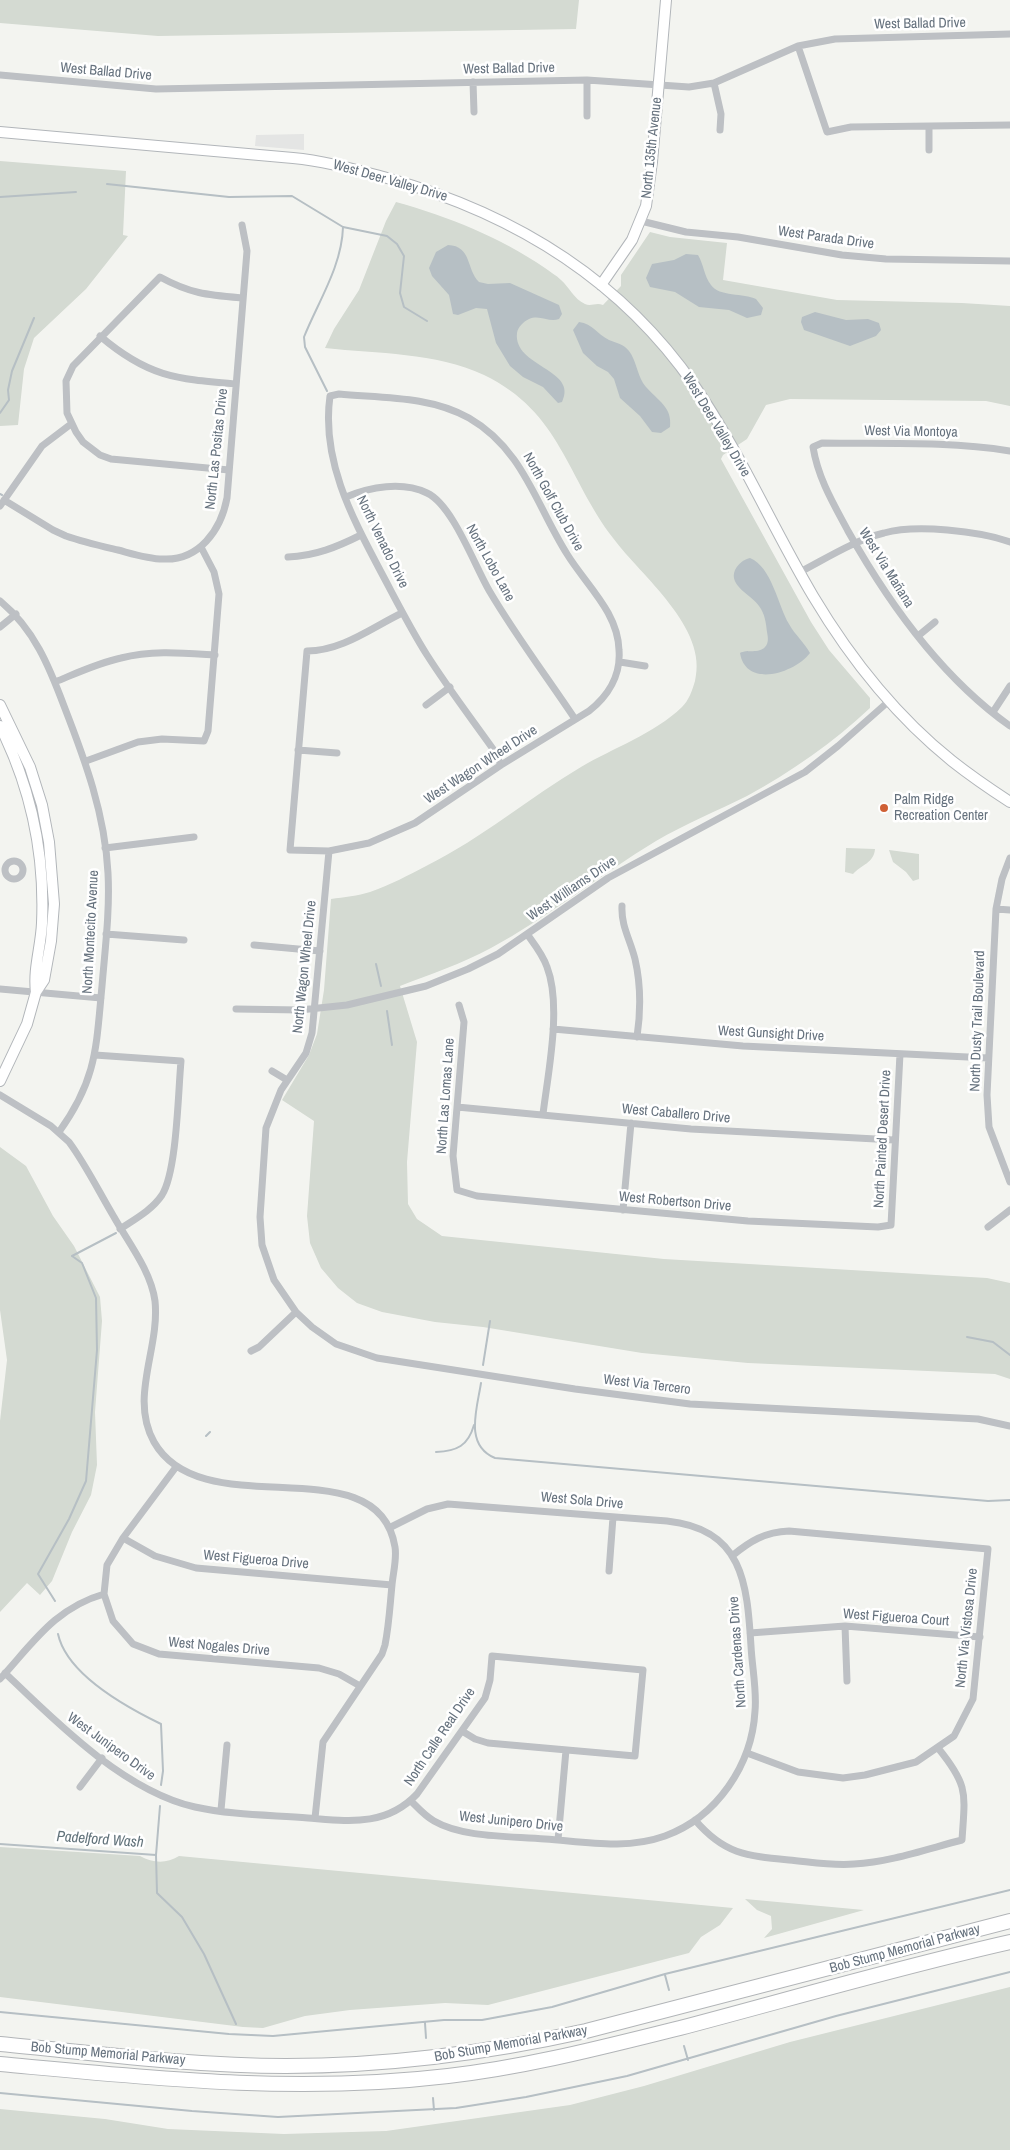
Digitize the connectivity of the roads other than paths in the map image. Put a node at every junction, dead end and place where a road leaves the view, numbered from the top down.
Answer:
1 (666, 0) edge
2 (1010, 34) edge
3 (798, 46) junction
4 (0, 76) edge
5 (587, 80) junction
6 (473, 82) junction
7 (714, 83) junction
8 (658, 85) junction
9 (474, 112) dead end
10 (586, 116) dead end
11 (1010, 125) edge
12 (929, 127) junction
13 (720, 130) dead end
14 (0, 132) edge
15 (930, 150) dead end
16 (641, 221) junction
17 (242, 225) dead end
18 (1010, 261) edge
19 (602, 284) junction
20 (243, 298) junction
21 (100, 336) junction
22 (236, 384) junction
23 (330, 396) joint
24 (71, 424) junction
25 (813, 447) joint
26 (1010, 451) edge
27 (229, 470) junction
28 (346, 498) junction
29 (2, 503) edge
30 (361, 535) junction
31 (1010, 542) edge
32 (855, 544) junction
33 (201, 547) junction
34 (288, 557) dead end
35 (800, 572) junction
36 (0, 601) edge
37 (402, 613) junction
38 (16, 614) junction
39 (935, 622) dead end
40 (0, 628) edge
41 (918, 636) junction
42 (215, 655) junction
43 (620, 662) junction
44 (645, 666) dead end
45 (55, 682) junction
46 (1010, 686) edge
47 (450, 687) junction
48 (889, 701) junction
49 (0, 705) edge
50 (426, 705) dead end
51 (993, 712) junction
52 (576, 719) junction
53 (0, 726) edge
54 (1010, 726) edge
55 (298, 750) junction
56 (337, 753) dead end
57 (86, 761) junction
58 (501, 765) junction
59 (1010, 802) edge
60 (194, 837) dead end
61 (105, 848) junction
62 (329, 851) junction
63 (1010, 858) edge
64 (622, 906) dead end
65 (996, 909) junction
66 (1010, 910) edge
67 (106, 934) junction
68 (527, 934) junction
69 (184, 940) dead end
70 (254, 945) dead end
71 (320, 951) junction
72 (0, 989) edge
73 (36, 992) junction
74 (101, 998) junction
75 (459, 1005) dead end
76 (236, 1009) dead end
77 (314, 1009) junction
78 (553, 1030) junction
79 (637, 1037) junction
80 (900, 1054) junction
81 (95, 1055) junction
82 (988, 1058) junction
83 (272, 1071) dead end
84 (287, 1080) junction
85 (0, 1081) edge
86 (0, 1095) edge
87 (457, 1107) junction
88 (543, 1114) junction
89 (631, 1123) junction
90 (59, 1132) junction
91 (894, 1140) junction
92 (1010, 1182) edge
93 (457, 1190) joint
94 (622, 1210) junction
95 (1010, 1210) edge
96 (891, 1225) joint
97 (988, 1227) dead end
98 (120, 1229) junction
99 (296, 1312) junction
100 (251, 1352) dead end
101 (1010, 1426) edge
102 (176, 1467) junction
103 (613, 1517) junction
104 (388, 1528) junction
105 (123, 1538) junction
106 (732, 1556) junction
107 (609, 1571) dead end
108 (392, 1585) junction
109 (104, 1594) junction
110 (845, 1626) junction
111 (750, 1633) junction
112 (980, 1637) junction
113 (2, 1676) edge
114 (847, 1681) dead end
115 (360, 1686) junction
116 (462, 1731) junction
117 (227, 1745) dead end
118 (938, 1748) junction
119 (566, 1750) junction
120 (747, 1753) junction
121 (102, 1758) junction
122 (80, 1788) dead end
123 (411, 1801) junction
124 (221, 1810) junction
125 (315, 1818) junction
126 (695, 1820) junction
127 (558, 1840) junction
128 (1010, 1922) edge
129 (1010, 1942) edge
130 (0, 2044) edge
131 (0, 2064) edge

1 - 8 street, North 135th Avenue
2 - 3 street, West Ballad Drive
3 - 7 street, West Ballad Drive
3 - 12 street
4 - 6 street, West Ballad Drive
5 - 6 street, West Ballad Drive
5 - 8 street, West Ballad Drive
5 - 10 street
6 - 9 street
7 - 8 street, West Ballad Drive
7 - 13 street
8 - 16 street, North 135th Avenue
11 - 12 street
12 - 15 street
14 - 19 street, West Deer Valley Drive
16 - 18 street, West Parada Drive
16 - 19 street, North 135th Avenue
17 - 20 street, North Las Positas Drive
19 - 35 street, West Deer Valley Drive
20 - 21 street
20 - 22 street, North Las Positas Drive
21 - 22 street
21 - 24 street
22 - 27 street, North Las Positas Drive
23 - 28 street, North Venado Drive
23 - 43 street, North Golf Club Drive
24 - 27 street
24 - 29 street
25 - 26 street, West Via Montoya
25 - 32 street, West Via Mañana
27 - 33 street, North Las Positas Drive
28 - 30 street, North Venado Drive
28 - 52 street, North Lobo Lane
29 - 33 street
30 - 34 street
30 - 37 street, North Venado Drive
31 - 32 street
32 - 35 street
32 - 41 street, West Via Mañana
33 - 42 street
35 - 48 street, West Deer Valley Drive
36 - 38 street, North Montecito Avenue
37 - 47 street, North Venado Drive
37 - 55 street
38 - 40 street
38 - 45 street, North Montecito Avenue
39 - 41 street
41 - 51 street, West Via Mañana
42 - 45 street
42 - 57 street
43 - 44 street
43 - 52 street, West Wagon Wheel Drive
45 - 57 street, North Montecito Avenue
46 - 51 street
47 - 50 street
47 - 58 street, North Venado Drive
48 - 59 street, West Deer Valley Drive
48 - 68 street, West Williams Drive
49 - 73 street
51 - 54 street, West Via Mañana
52 - 58 street, West Wagon Wheel Drive
53 - 73 street
55 - 56 street
55 - 62 street, West Wagon Wheel Drive
57 - 61 street, North Montecito Avenue
58 - 62 street, West Wagon Wheel Drive
60 - 61 street
61 - 67 street, North Montecito Avenue
62 - 71 street, North Wagon Wheel Drive
63 - 65 street, North Dusty Trail Boulevard
64 - 79 street
65 - 66 street
65 - 82 street, North Dusty Trail Boulevard
67 - 69 street
67 - 74 street, North Montecito Avenue
68 - 77 street, West Williams Drive
68 - 78 street
70 - 71 street
71 - 77 street, North Wagon Wheel Drive
72 - 73 street
73 - 74 street
73 - 85 street
74 - 81 street, North Montecito Avenue
75 - 87 street, North Las Lomas Lane
76 - 77 street, West Williams Drive
77 - 84 street, North Wagon Wheel Drive
78 - 79 street, West Gunsight Drive
78 - 88 street
79 - 80 street, West Gunsight Drive
80 - 82 street, West Gunsight Drive
80 - 91 street, North Painted Desert Drive
81 - 90 street, North Montecito Avenue
81 - 98 street
82 - 92 street, North Dusty Trail Boulevard
83 - 84 street
84 - 99 street, North Wagon Wheel Drive
86 - 90 street
87 - 88 street, West Caballero Drive
87 - 93 street, North Las Lomas Lane
88 - 89 street, West Caballero Drive
89 - 91 street, West Caballero Drive
89 - 94 street
90 - 98 street
91 - 96 street, North Painted Desert Drive
93 - 94 street, West Robertson Drive
94 - 96 street, West Robertson Drive
95 - 97 street
98 - 102 street
99 - 100 street
99 - 101 street, West Via Tercero
102 - 104 street
102 - 105 street
103 - 104 street, West Sola Drive
103 - 106 street, West Sola Drive
103 - 107 street
104 - 108 street
105 - 108 street, West Figueroa Drive
105 - 109 street
106 - 111 street, North Cardenas Drive
106 - 112 street, North Via Vistosa Drive
108 - 115 street
109 - 113 street
109 - 115 street, West Nogales Drive
110 - 111 street, West Figueroa Court
110 - 112 street, West Figueroa Court
110 - 114 street
111 - 120 street, North Cardenas Drive
112 - 118 street, North Via Vistosa Drive
113 - 121 street, West Junipero Drive
115 - 125 street
116 - 119 street
116 - 119 street, North Calle Real Drive
116 - 123 street, North Calle Real Drive
117 - 124 street
118 - 120 street
118 - 126 street
119 - 127 street
120 - 126 street, North Cardenas Drive
121 - 122 street
121 - 124 street, West Junipero Drive
123 - 125 street, West Junipero Drive
123 - 127 street, West Junipero Drive
124 - 125 street, West Junipero Drive
126 - 127 street, West Junipero Drive
128 - 130 highway, Bob Stump Memorial Parkway
129 - 131 highway, Bob Stump Memorial Parkway

